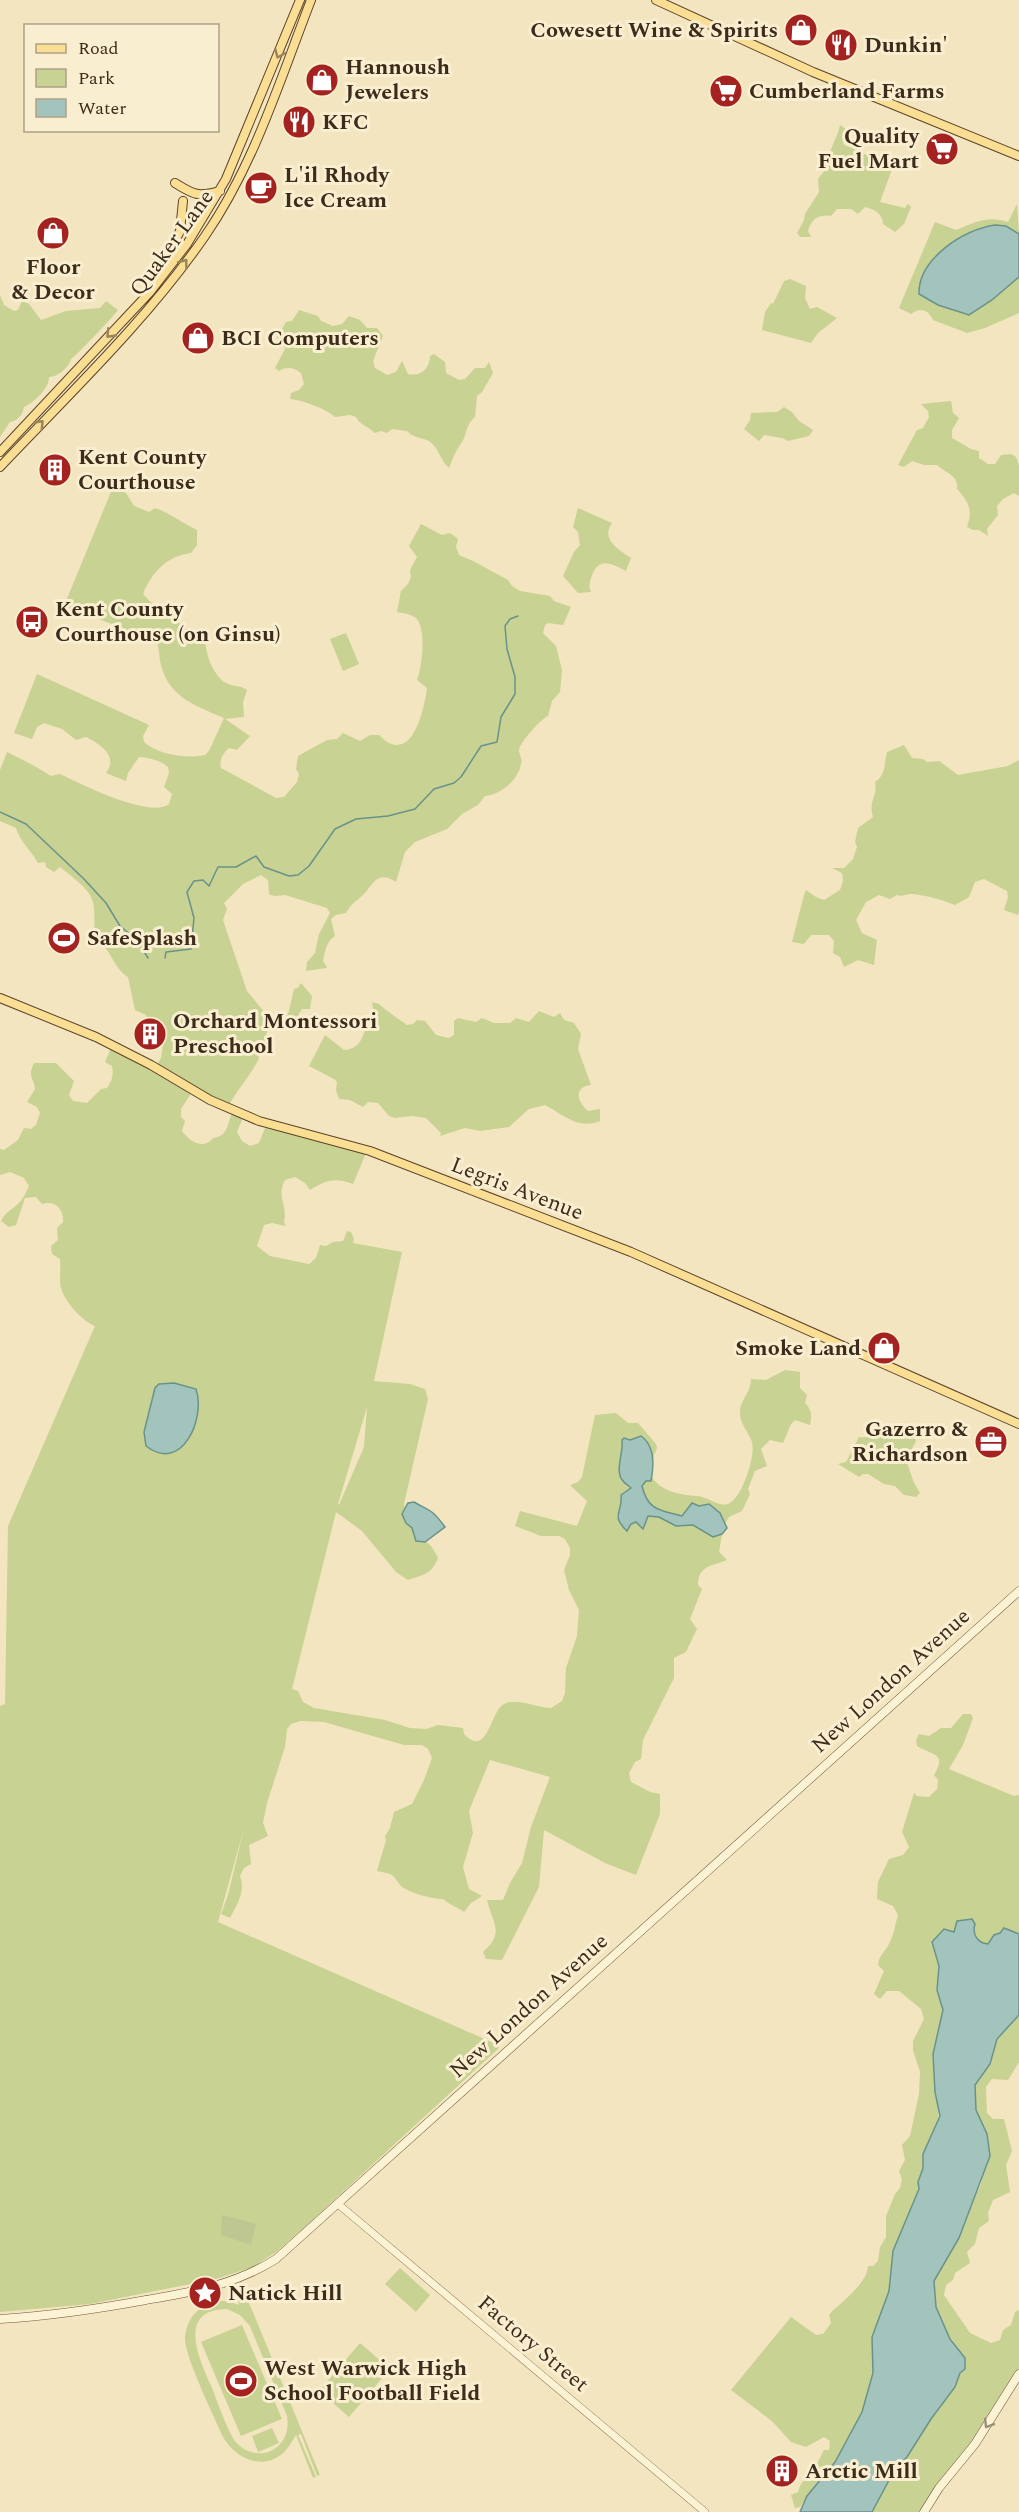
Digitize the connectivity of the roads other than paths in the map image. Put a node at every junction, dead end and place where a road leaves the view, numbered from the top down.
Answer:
1 (300, 0) edge
2 (311, 0) edge
3 (656, 0) edge
4 (252, 119) junction
5 (264, 124) junction
6 (1019, 156) edge
7 (175, 183) dead end
8 (219, 191) junction
9 (183, 201) dead end
10 (150, 292) junction
11 (0, 452) edge
12 (0, 467) edge
13 (0, 998) edge
14 (1019, 1424) edge
15 (1019, 1591) edge
16 (338, 2204) junction
17 (0, 2319) edge
18 (1019, 2374) edge
19 (705, 2512) edge
20 (924, 2512) edge

1 -> 4 main road, Quaker Lane
2 - 5 main road, Quaker Lane
3 - 6 main road
4 - 5 main road
4 - 8 main road, Quaker Lane
12 -> 5 main road, Quaker Lane
7 - 8 main road
8 - 10 main road, Quaker Lane
9 - 10 main road
10 -> 11 main road
13 - 14 main road, Legris Avenue
15 - 16 main road, New London Avenue
16 - 17 main road, New London Avenue
16 - 19 street, Factory Street
18 -> 20 main road

